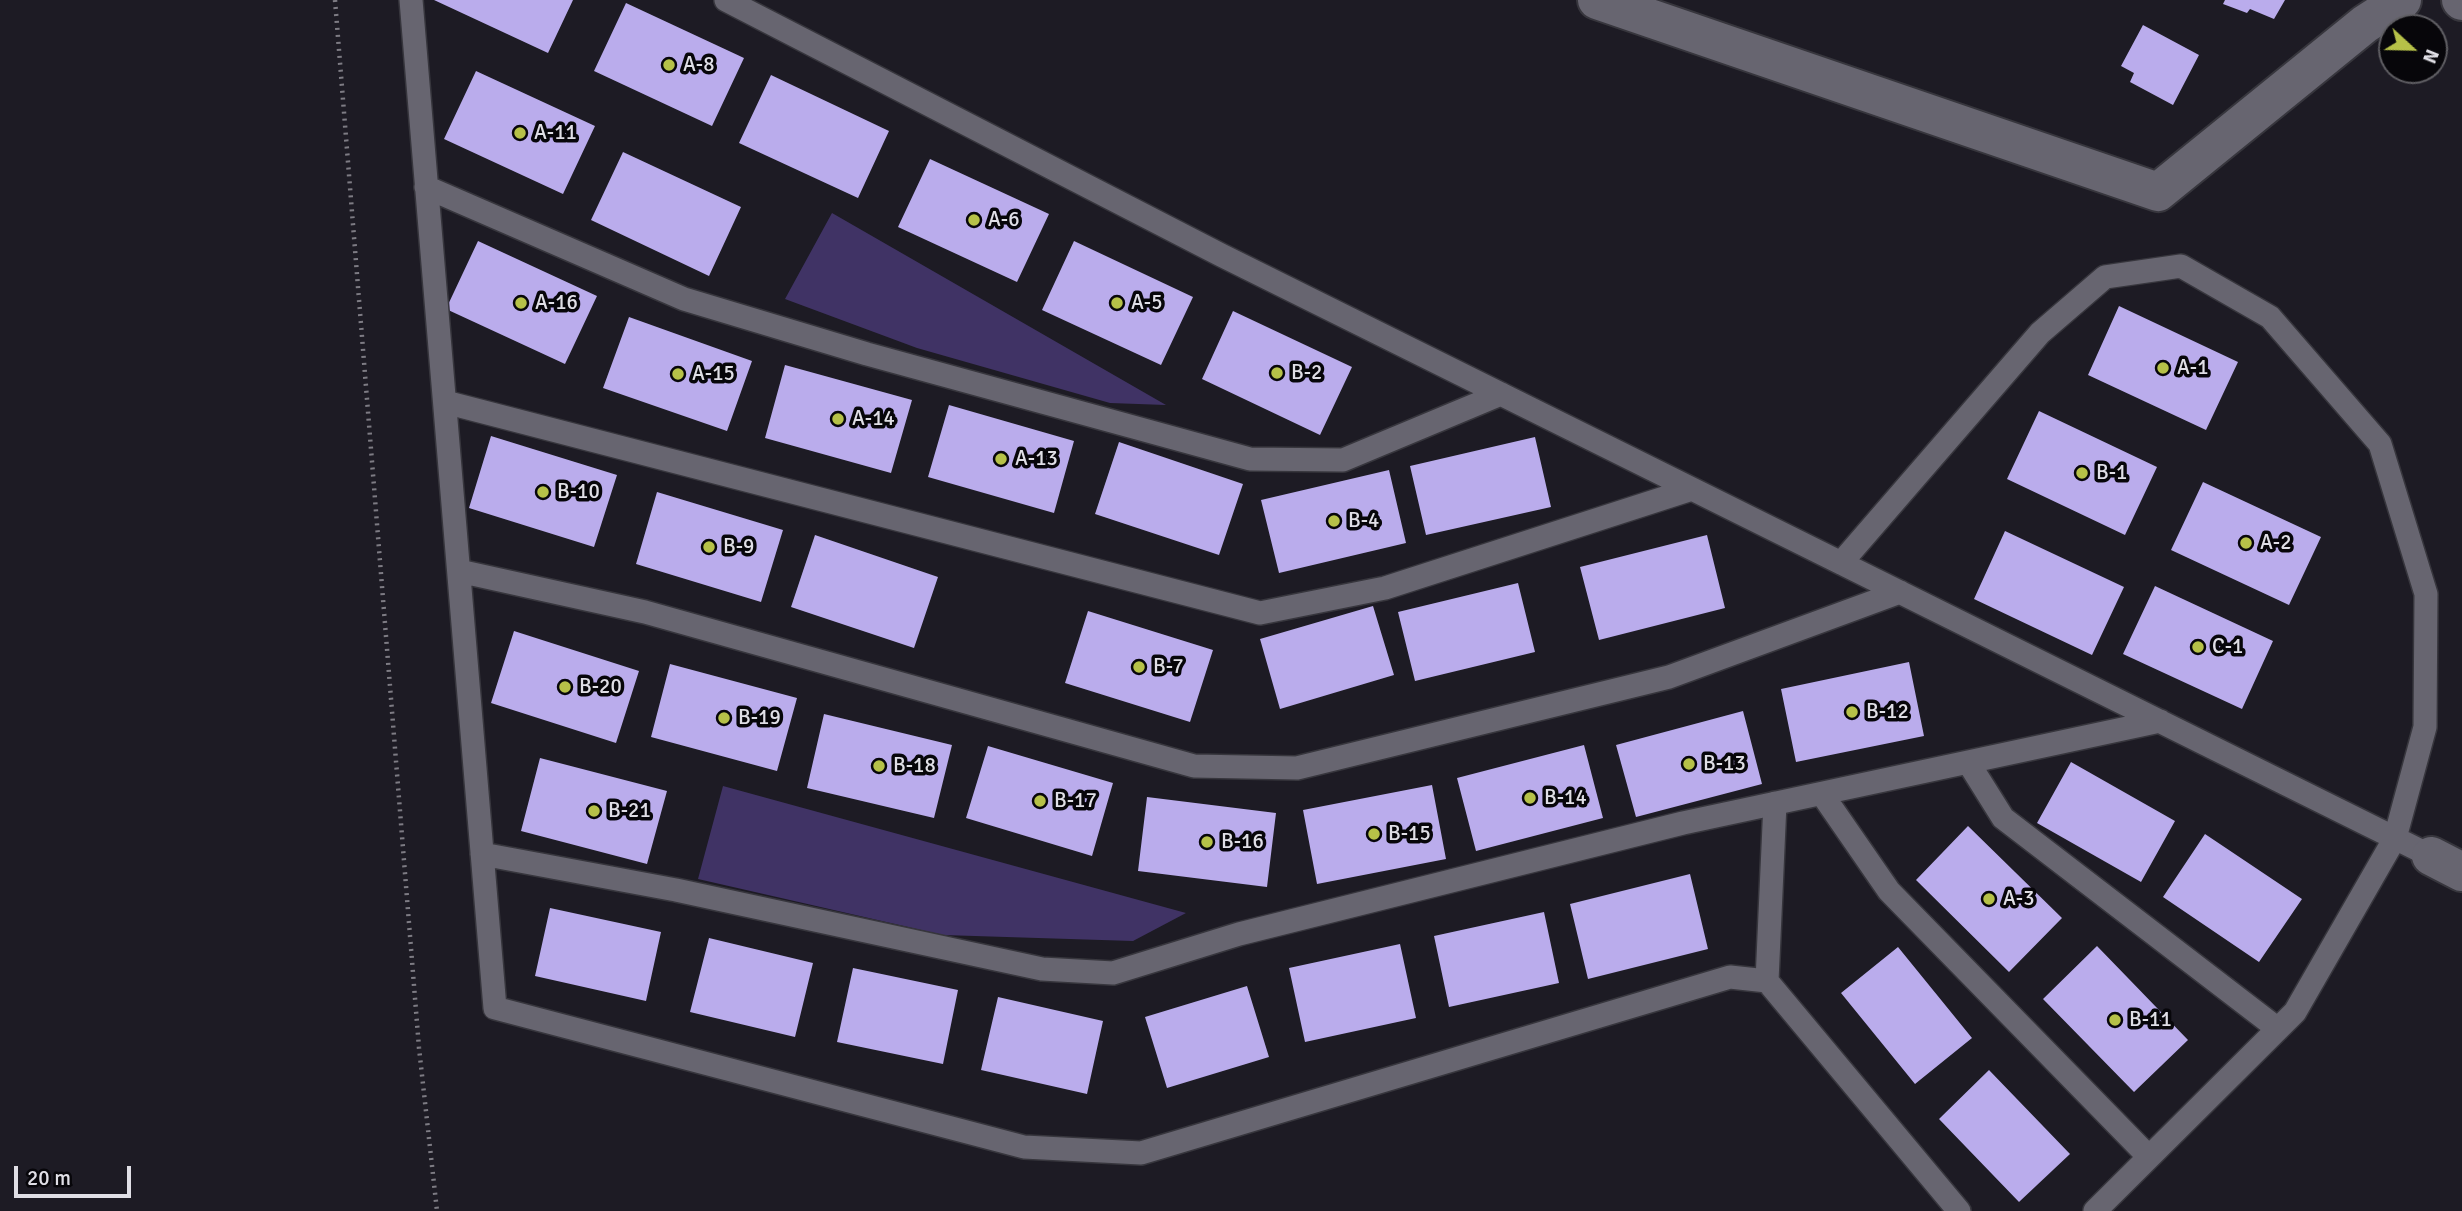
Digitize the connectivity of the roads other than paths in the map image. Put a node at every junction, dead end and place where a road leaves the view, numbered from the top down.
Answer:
1 (411, 0) edge
2 (726, 0) edge
3 (1597, 0) edge
4 (2402, 0) edge
5 (426, 187) junction
6 (1501, 394) junction
7 (444, 402) junction
8 (1692, 489) junction
9 (1841, 563) junction
10 (459, 571) junction
11 (1900, 592) junction
12 (2160, 721) junction
13 (1968, 762) junction
14 (1822, 793) junction
15 (1775, 803) junction
16 (2395, 838) junction
17 (482, 854) junction
18 (2447, 864) edge
19 (1767, 981) junction
20 (2278, 1028) junction
21 (2149, 1157) junction
22 (1959, 1211) edge
23 (2095, 1211) edge

1 - 5 lane
2 - 6 lane
3 - 4 street
5 - 6 lane
5 - 7 lane
6 - 8 lane
7 - 8 lane
7 - 10 lane
8 - 9 lane
9 - 11 lane
9 - 16 lane
10 - 11 lane
10 - 17 lane
11 - 12 lane
12 - 13 lane
12 - 16 lane
13 - 14 lane
13 - 20 lane
14 - 15 lane
14 - 21 lane
15 - 17 lane
15 - 19 lane
16 - 18 lane
16 - 20 lane
17 - 19 lane
19 - 22 lane
20 - 21 lane
21 - 23 lane

